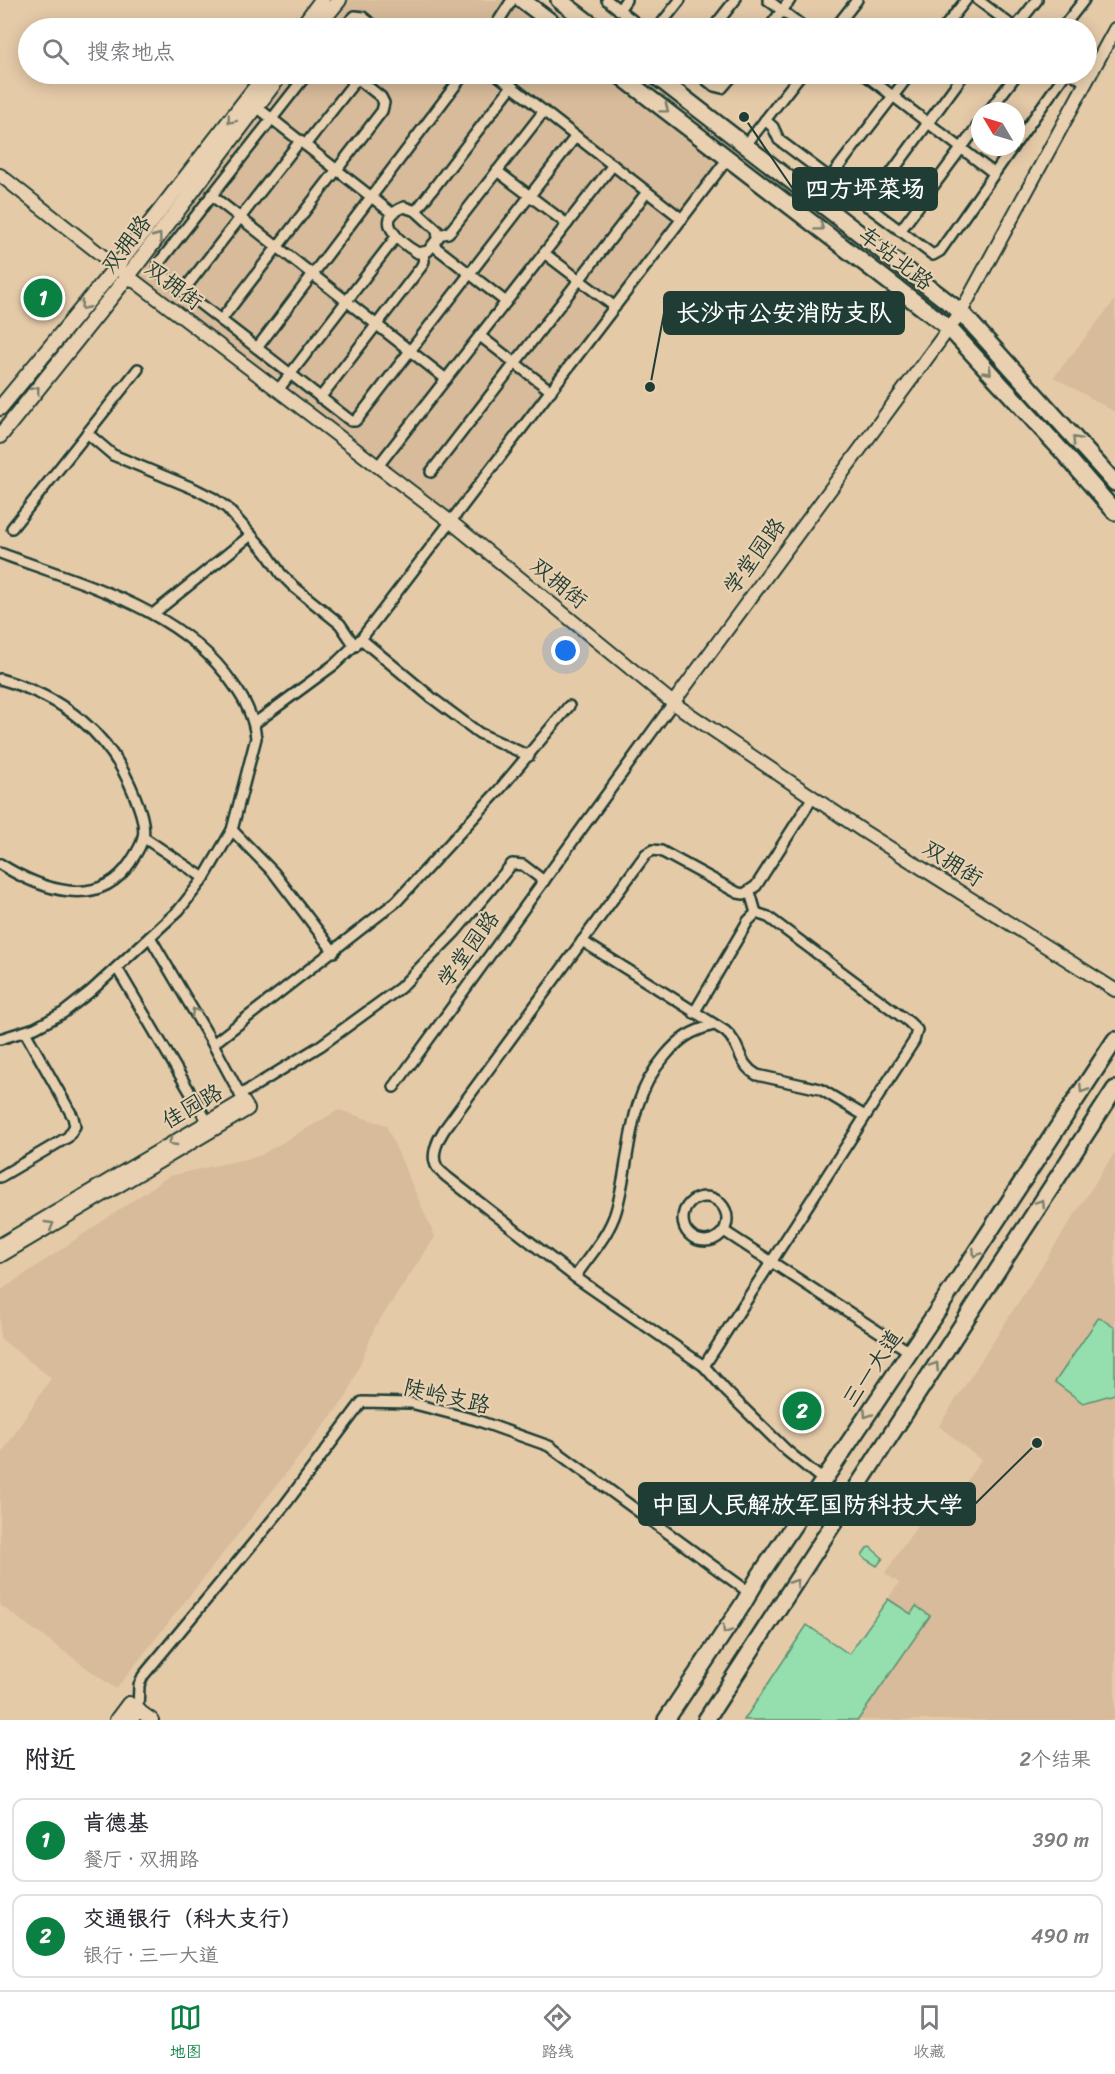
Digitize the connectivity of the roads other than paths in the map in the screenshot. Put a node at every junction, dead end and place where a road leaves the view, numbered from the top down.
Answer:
1 (322, 0) edge
2 (339, 0) edge
3 (512, 0) edge
4 (522, 0) edge
5 (560, 0) edge
6 (607, 0) edge
7 (626, 0) edge
8 (681, 0) edge
9 (735, 0) edge
10 (768, 0) edge
11 (790, 0) edge
12 (857, 0) edge
13 (966, 0) edge
14 (1037, 0) edge
15 (1084, 0) edge
16 (983, 1) edge
17 (619, 10) junction
18 (782, 11) junction
19 (308, 18) edge
20 (324, 18) edge
21 (500, 18) edge
22 (546, 18) edge
23 (583, 18) edge
24 (629, 18) edge
25 (666, 18) edge
26 (721, 18) edge
27 (776, 18) edge
28 (791, 18) edge
29 (843, 18) edge
30 (952, 18) edge
31 (1002, 18) edge
32 (1023, 18) edge
33 (1070, 18) edge
34 (1115, 29) edge
35 (1097, 63) edge
36 (261, 84) edge
37 (271, 84) edge
38 (299, 84) edge
39 (352, 84) edge
40 (367, 84) edge
41 (457, 84) edge
42 (509, 84) edge
43 (631, 84) edge
44 (666, 84) edge
45 (712, 84) edge
46 (725, 84) edge
47 (793, 84) edge
48 (877, 84) edge
49 (902, 84) edge
50 (956, 84) edge
51 (1009, 84) edge
52 (1058, 84) edge
53 (1085, 84) edge
54 (512, 86) junction
55 (893, 96) junction
56 (996, 102) edge
57 (251, 103) junction
58 (544, 111) junction
59 (270, 118) junction
60 (765, 120) junction
61 (928, 122) junction
62 (1025, 130) edge
63 (576, 136) junction
64 (971, 136) edge
65 (303, 143) junction
66 (745, 146) junction
67 (962, 148) junction
68 (1007, 156) edge
69 (729, 157) junction
70 (613, 165) junction
71 (336, 169) junction
72 (497, 171) junction
73 (991, 171) dead end
74 (0, 175) edge
75 (830, 178) junction
76 (647, 192) junction
77 (211, 195) junction
78 (530, 196) junction
79 (372, 197) junction
80 (867, 206) junction
81 (416, 211) junction
82 (393, 214) junction
83 (240, 218) junction
84 (682, 219) junction
85 (567, 224) junction
86 (900, 231) junction
87 (438, 235) junction
88 (396, 237) junction
89 (277, 246) junction
90 (434, 246) junction
91 (423, 253) junction
92 (544, 253) junction
93 (117, 266) junction
94 (313, 274) junction
95 (471, 274) junction
96 (128, 276) junction
97 (580, 280) junction
98 (183, 291) junction
99 (347, 301) junction
100 (506, 302) junction
101 (615, 307) junction
102 (961, 312) junction
103 (221, 320) junction
104 (377, 324) junction
105 (948, 328) junction
106 (480, 336) junction
107 (257, 348) junction
108 (411, 351) junction
109 (515, 364) junction
110 (138, 369) dead end
111 (290, 375) junction
112 (446, 379) junction
113 (278, 390) junction
114 (551, 391) junction
115 (320, 398) junction
116 (0, 408) edge
117 (87, 434) junction
118 (0, 436) edge
119 (378, 466) junction
120 (431, 472) dead end
121 (1115, 483) edge
122 (1115, 512) edge
123 (452, 522) junction
124 (12, 528) dead end
125 (251, 535) junction
126 (0, 553) edge
127 (153, 614) junction
128 (358, 643) junction
129 (0, 679) edge
130 (673, 703) junction
131 (569, 706) dead end
132 (255, 723) junction
133 (529, 756) junction
134 (813, 798) junction
135 (232, 830) junction
136 (143, 837) junction
137 (0, 864) edge
138 (204, 878) junction
139 (544, 880) junction
140 (750, 892) junction
141 (756, 913) junction
142 (150, 937) junction
143 (582, 940) junction
144 (334, 952) junction
145 (117, 968) junction
146 (1115, 990) edge
147 (694, 1013) junction
148 (714, 1025) junction
149 (25, 1032) junction
150 (0, 1039) edge
151 (1115, 1040) edge
152 (213, 1044) junction
153 (394, 1087) dead end
154 (1115, 1089) edge
155 (241, 1098) junction
156 (865, 1116) junction
157 (210, 1125) junction
158 (0, 1177) edge
159 (724, 1231) junction
160 (0, 1245) edge
161 (0, 1256) edge
162 (771, 1262) junction
163 (575, 1277) junction
164 (910, 1352) junction
165 (704, 1366) junction
166 (823, 1480) junction
167 (750, 1593) junction
168 (133, 1713) edge
169 (117, 1720) edge
170 (152, 1720) edge
171 (666, 1720) edge
172 (706, 1720) edge

1 - 19 main road
2 - 20 main road
3 - 21 street
4 - 22 main road
5 - 23 main road
6 - 17 street
7 - 17 street
8 - 25 street
9 - 26 street
10 - 18 street
11 - 18 street
12 - 29 street
13 - 30 street
14 - 32 street
15 - 33 street
16 - 31 street
17 - 24 street
18 - 27 street
18 - 28 street
34 - 35 street, 学堂园路
36 - 57 main road, 双拥路
37 - 57 main road, 双拥路
38 - 59 street
39 - 65 street
40 - 71 street
41 - 79 street
42 - 54 street
43 -> 69 main road, 车站北路
44 - 66 main road, 车站北路
45 - 46 street
47 - 60 street
48 - 55 street
49 - 55 street
50 - 61 street
51 - 56 street
52 - 62 street
53 - 102 street, 学堂园路
54 - 58 street
54 - 81 street
55 - 61 street
55 - 75 street
57 - 59 street
57 -> 93 main road, 双拥路
96 -> 57 main road, 双拥路
58 - 63 street
58 - 72 street
59 - 65 street
59 - 77 street
60 - 66 street
60 - 75 street
61 - 67 street
61 - 80 street
63 - 70 street
63 - 78 street
64 - 67 street
65 - 71 street
65 - 83 street
66 - 102 main road, 车站北路
67 - 73 street
67 - 86 street
68 - 86 street
69 - 84 street
69 -> 105 main road, 车站北路
70 - 76 street
70 - 85 street
71 - 79 street
71 - 89 street
72 - 78 street
72 - 87 street
74 - 93 street, 双拥街
75 - 80 street
76 - 84 street
76 - 97 street
77 - 83 street
77 - 98 street
78 - 85 street
78 - 95 street
79 - 82 street
79 - 94 street
80 - 86 street
81 - 82 street
81 - 87 street
82 - 88 street
83 - 89 street
83 - 98 street
84 - 101 street
85 - 92 street
87 - 90 street
88 - 91 street
88 - 99 street
89 - 94 street
89 - 103 street
90 - 91 street
90 - 95 street
91 - 104 street
92 - 97 street
92 - 100 street
93 - 96 street, 双拥街
93 -> 116 main road, 双拥路
94 - 99 street
94 - 107 street
95 - 100 street
95 - 108 street
96 - 113 street, 双拥街
118 -> 96 main road, 双拥路
97 - 101 street
97 - 109 street
98 - 103 street
99 - 104 street
99 - 111 street
100 - 106 street
101 - 114 street
102 - 105 street, 学堂园路
121 -> 102 main road, 车站北路
103 - 107 street
104 - 108 street
104 - 115 street
105 -> 122 main road, 车站北路
105 - 130 street, 学堂园路
106 - 109 street
106 - 112 street
107 - 111 street
108 - 112 street
108 - 115 street
109 - 114 street
109 - 120 street
110 - 117 street
111 - 113 street
111 - 115 street
112 - 119 street
113 - 119 street, 双拥街
114 - 123 street
117 - 124 street
117 - 125 street
119 - 123 street, 双拥街
123 - 128 street
123 - 130 street, 双拥街
125 - 127 street
125 - 128 street
126 - 127 street
127 - 132 street
128 - 132 street
128 - 133 street
129 - 136 street
130 - 134 street, 双拥街
130 - 139 street, 学堂园路
131 - 133 street
132 - 135 street
133 - 144 street
134 - 140 street
134 - 146 street, 双拥街
135 - 138 street
135 - 144 street
136 - 137 street
136 - 138 street
138 - 142 street
139 - 153 street, 学堂园路
139 - 155 street
140 - 141 street
140 - 143 street
141 - 147 street
141 - 156 street
142 - 145 street
152 -> 142 street
143 - 147 street
143 - 163 street
144 - 152 street
145 - 149 street
145 - 157 street
147 - 148 street
148 - 156 street
148 - 163 street
149 - 150 street
149 - 158 street
151 -> 164 main road, 三一大道
152 - 155 street
172 -> 154 main road
155 - 157 street, 佳园路
156 - 162 street
157 -> 160 street, 佳园路
161 -> 157 street, 佳园路
159 - 159 street
159 - 162 street
162 - 164 street
162 - 165 street
163 - 165 street
164 -> 166 main road, 三一大道
165 - 166 street
166 - 167 main road, 三一大道
167 - 168 street, 陡岭支路
167 -> 171 main road, 三一大道
168 - 169 main road
168 - 170 street

